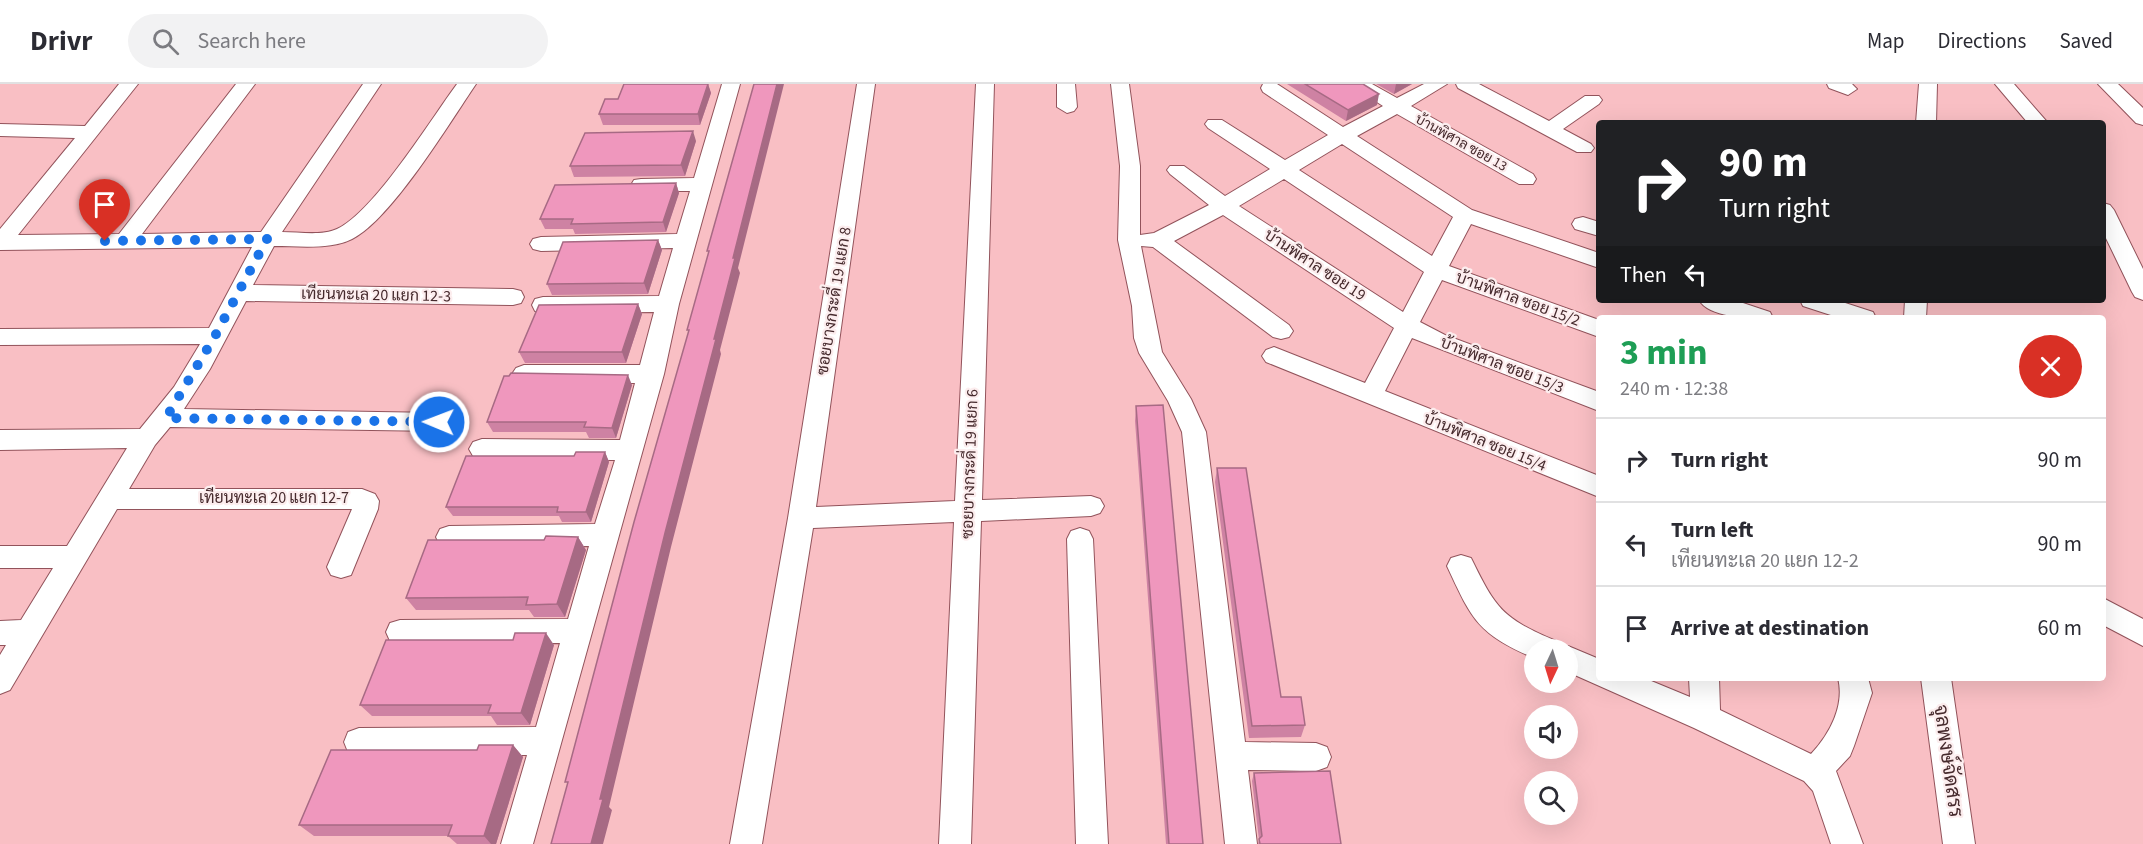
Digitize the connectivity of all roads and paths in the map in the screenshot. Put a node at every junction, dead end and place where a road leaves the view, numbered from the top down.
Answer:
1 (129, 84) edge
2 (246, 84) edge
3 (372, 84) edge
4 (467, 84) edge
5 (866, 84) edge
6 (985, 84) edge
7 (1066, 84) edge
8 (1120, 84) edge
9 (1358, 84) edge
10 (1438, 84) edge
11 (1465, 84) edge
12 (1928, 84) edge
13 (2004, 84) edge
14 (2107, 84) edge
15 (723, 85) edge
16 (1270, 88) dead end
17 (1592, 100) dead end
18 (1067, 107) dead end
19 (1396, 107) junction
20 (2143, 119) edge
21 (1926, 120) edge
22 (2035, 120) edge
23 (1215, 124) dead end
24 (0, 130) edge
25 (1549, 130) junction
26 (90, 132) junction
27 (1341, 136) junction
28 (1584, 148) dead end
29 (1283, 169) junction
30 (1178, 170) dead end
31 (1526, 179) dead end
32 (702, 184) junction
33 (622, 185) edge
34 (1220, 208) junction
35 (1465, 214) junction
36 (2106, 216) edge
37 (267, 239) junction
38 (1129, 240) junction
39 (1158, 240) junction
40 (125, 241) junction
41 (686, 241) junction
42 (0, 242) edge
43 (541, 244) dead end
44 (1596, 260) edge
45 (1436, 269) junction
46 (2143, 292) edge
47 (239, 293) junction
48 (513, 297) dead end
49 (1719, 303) edge
50 (1820, 303) edge
51 (668, 304) junction
52 (543, 305) edge
53 (1753, 315) edge
54 (1856, 315) edge
55 (1406, 325) junction
56 (1596, 328) edge
57 (1281, 331) dead end
58 (215, 336) junction
59 (0, 337) edge
60 (1275, 356) dead end
61 (521, 374) edge
62 (652, 374) junction
63 (1370, 396) junction
64 (1596, 401) edge
65 (166, 418) junction
66 (439, 422) dead end
67 (146, 438) junction
68 (0, 440) edge
69 (482, 449) dead end
70 (630, 450) junction
71 (1596, 486) edge
72 (110, 499) junction
73 (1091, 506) dead end
74 (968, 511) junction
75 (801, 518) junction
76 (606, 535) junction
77 (449, 537) edge
78 (1080, 539) dead end
79 (0, 557) edge
80 (74, 557) junction
81 (1461, 566) dead end
82 (341, 567) dead end
83 (2106, 612) edge
84 (577, 631) junction
85 (30, 632) junction
86 (400, 632) dead end
87 (0, 633) edge
88 (2143, 634) edge
89 (1524, 640) edge
90 (1578, 663) edge
91 (1596, 671) edge
92 (0, 681) edge
93 (1619, 681) edge
94 (1704, 681) edge
95 (1854, 681) edge
96 (1936, 681) edge
97 (1705, 718) junction
98 (546, 741) junction
99 (359, 742) dead end
100 (1229, 756) junction
101 (1316, 757) dead end
102 (1815, 771) junction
103 (517, 844) edge
104 (746, 844) edge
105 (955, 844) edge
106 (1092, 844) edge
107 (1241, 844) edge
108 (1847, 844) edge
109 (1959, 844) edge

1 - 26 street
2 - 40 street
3 - 37 street
4 - 37 street
5 - 75 street, ซอยบางกระดี่ 19 แยก 8
6 - 74 street, ซอยบางกระดี่ 19 แยก 6
7 - 18 street
8 - 38 street
9 - 19 street, บ้านพิศาล ซอย 13
10 - 19 street
11 - 25 street
12 - 21 street
13 - 22 street
14 - 20 street
15 - 32 street
16 - 27 street
17 - 25 street
19 - 27 street
19 - 31 street, บ้านพิศาล ซอย 13
23 - 29 street, บ้านพิศาล ซอย 15/2
24 - 26 street
25 - 28 street
26 - 42 street
27 - 29 street
27 - 35 street
29 - 34 street
29 - 45 street, บ้านพิศาล ซอย 15/2
30 - 34 street, บ้านพิศาล ซอย 19
32 - 33 street
32 - 41 street
34 - 39 street
34 - 55 street, บ้านพิศาล ซอย 19
35 - 44 street
35 - 45 street
36 - 46 street
37 - 40 street
37 - 47 street
38 - 39 street
38 - 100 street
39 - 57 street
40 - 42 street
41 - 43 street
41 - 51 street
45 - 55 street
45 - 56 street, บ้านพิศาล ซอย 15/2
47 - 48 street, เทียนทะเล 20 แยก 12-3
47 - 58 street
49 - 53 street
50 - 54 street
51 - 52 street
51 - 62 street
55 - 63 street
55 - 64 street, บ้านพิศาล ซอย 15/3
58 - 59 street
58 - 65 street
60 - 63 street, บ้านพิศาล ซอย 15/4
61 - 62 street
62 - 70 street
63 - 71 street, บ้านพิศาล ซอย 15/4
65 - 66 street
65 - 67 street
67 - 68 street
67 - 72 street
69 - 70 street
70 - 76 street
72 - 80 street
72 - 82 street, เทียนทะเล 20 แยก 12-7
73 - 74 street
74 - 75 street
74 - 105 street, ซอยบางกระดี่ 19 แยก 6
75 - 104 street
76 - 77 street
76 - 84 street
78 - 106 street
79 - 80 street
80 - 85 street
81 - 89 street
83 - 88 street
84 - 86 street
84 - 98 street
85 - 87 street
85 - 92 street
90 - 91 street
93 - 97 street
94 - 97 street
95 - 102 street
96 - 109 street, จุลพงษ์จัดสรร
97 - 102 street
98 - 99 street
98 - 103 street
100 - 101 street
100 - 107 street
102 - 108 street

